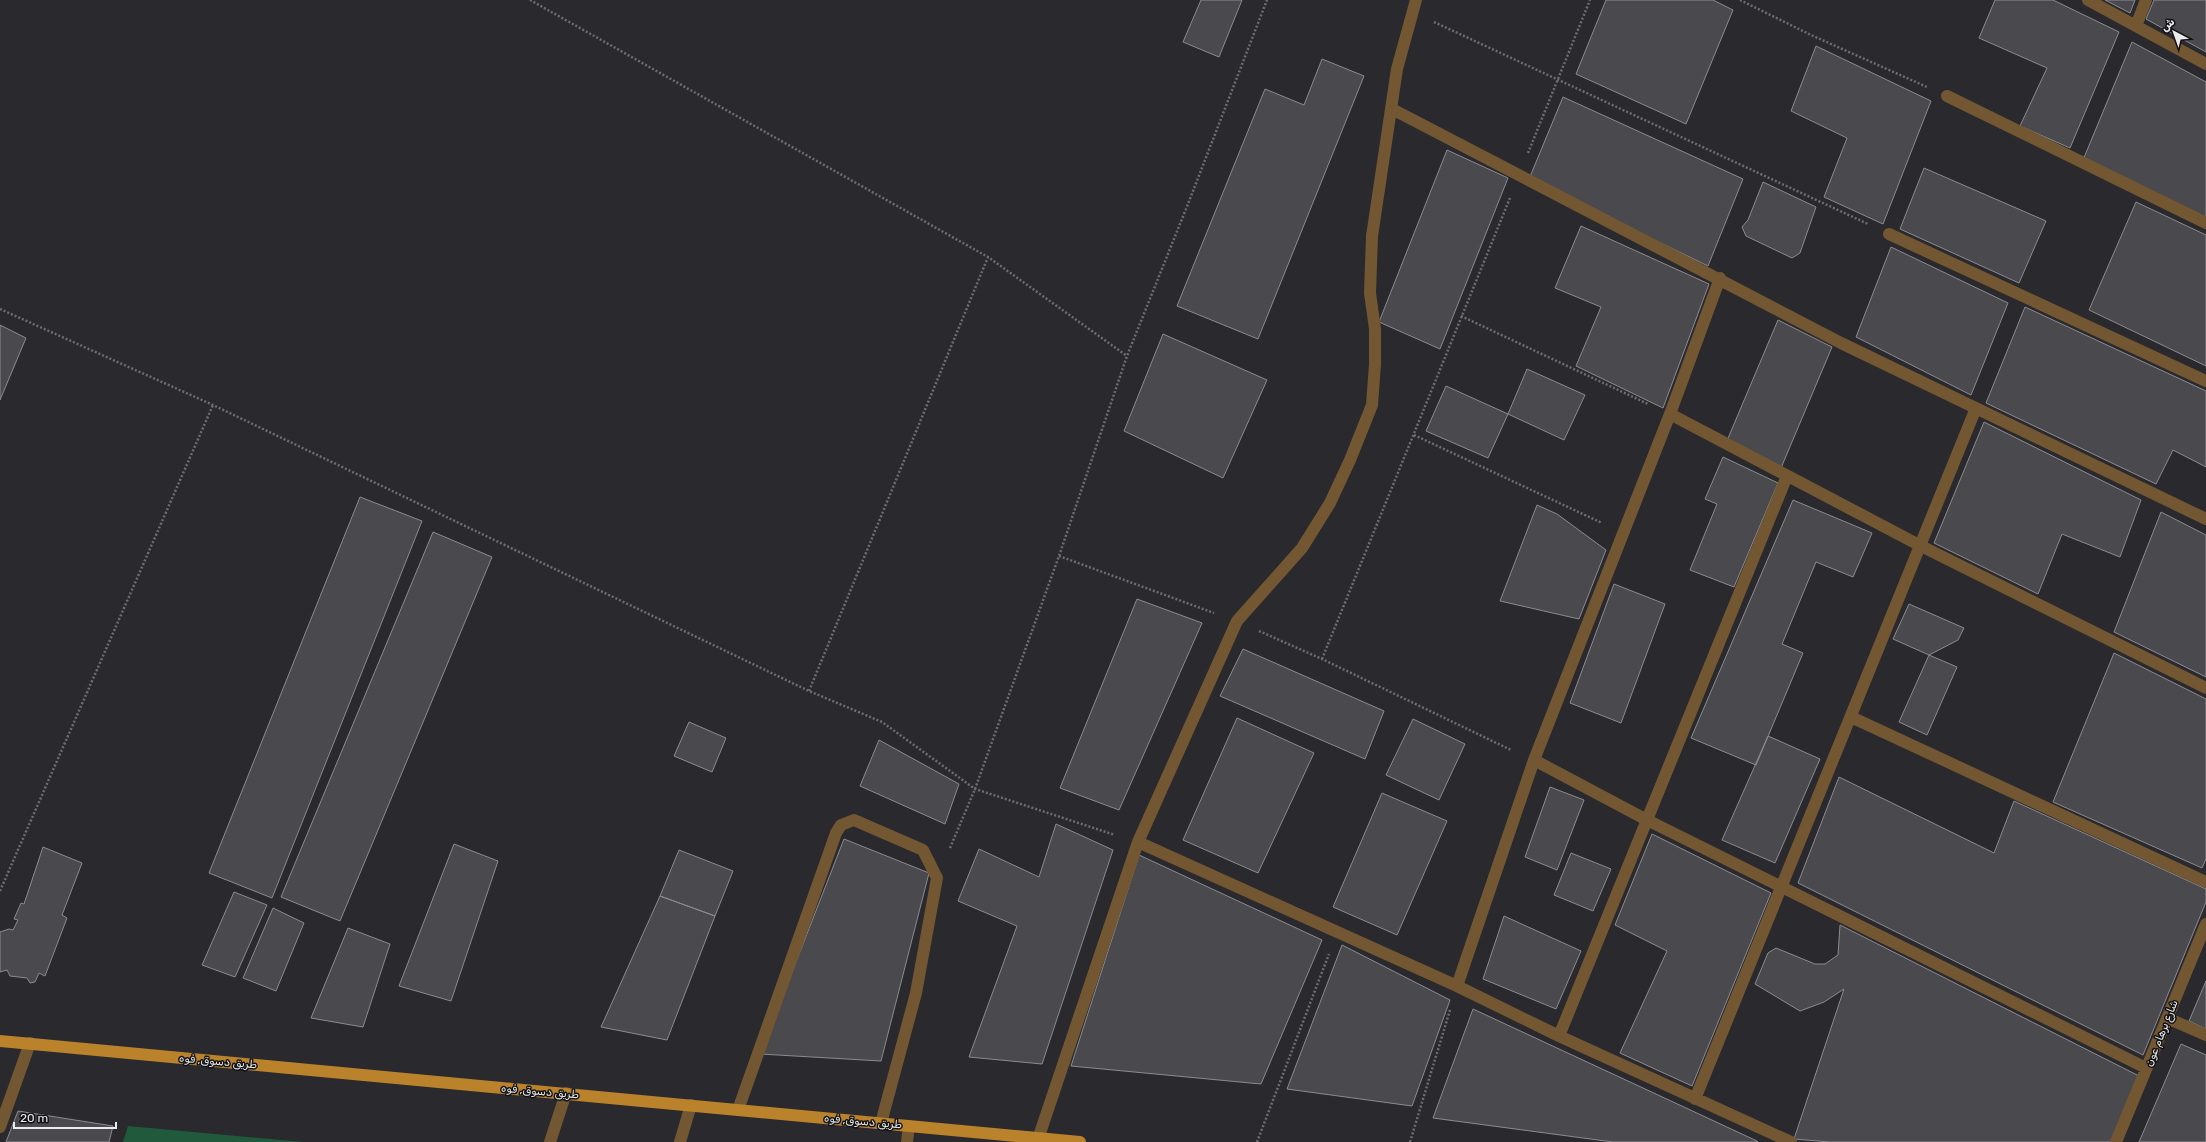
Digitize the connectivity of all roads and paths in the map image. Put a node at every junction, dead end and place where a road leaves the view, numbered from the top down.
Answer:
1 (530, 0) edge
2 (1267, 0) edge
3 (1590, 0) edge
4 (1740, 0) edge
5 (2088, 0) edge
6 (2146, 0) edge
7 (1414, 5) edge
8 (2136, 26) junction
9 (2206, 64) edge
10 (1557, 80) junction
11 (1947, 96) joint
12 (1392, 109) junction
13 (1518, 177) junction
14 (2206, 223) edge
15 (1889, 234) joint
16 (988, 257) junction
17 (1720, 278) junction
18 (0, 309) edge
19 (1461, 316) junction
20 (1127, 356) junction
21 (2206, 381) edge
22 (212, 406) junction
23 (1976, 408) junction
24 (1670, 414) junction
25 (1414, 435) junction
26 (1786, 476) junction
27 (2206, 519) edge
28 (1623, 533) junction
29 (1920, 546) junction
30 (1059, 556) junction
31 (1237, 621) junction
32 (1322, 659) junction
33 (2206, 688) edge
34 (809, 691) junction
35 (1851, 717) junction
36 (1534, 760) junction
37 (975, 789) junction
38 (1647, 820) junction
39 (1138, 842) junction
40 (937, 878) junction
41 (2206, 882) edge
42 (1782, 887) junction
43 (0, 891) edge
44 (2206, 924) edge
45 (1337, 933) junction
46 (1457, 986) junction
47 (2167, 1018) junction
48 (2206, 1035) edge
49 (1558, 1036) junction
50 (0, 1041) edge
51 (30, 1043) junction
52 (2146, 1068) junction
53 (566, 1093) junction
54 (1695, 1099) junction
55 (691, 1105) junction
56 (738, 1110) junction
57 (881, 1123) junction
58 (909, 1126) junction
59 (0, 1127) edge
60 (1037, 1140) edge
61 (550, 1142) edge
62 (680, 1142) edge
63 (907, 1142) edge
64 (1080, 1142) edge
65 (1256, 1142) edge
66 (1410, 1142) edge
67 (1791, 1142) edge
68 (2116, 1142) edge

1 - 16 path
2 - 20 path
3 - 10 path
4 - 11 path
5 - 8 street
6 - 8 street
7 - 10 path
7 - 12 street
8 - 9 street
10 - 13 path
10 - 15 path
11 - 14 street
12 - 13 street
12 - 31 street
13 - 17 street
13 - 19 path
15 - 21 street
16 - 20 path
16 - 34 path
17 - 23 street
17 - 24 street
18 - 22 path
19 - 24 path
19 - 25 path
20 - 30 path
22 - 34 path
22 - 43 path
23 - 27 street
23 - 29 street
24 - 26 street
24 - 28 street
25 - 28 path
25 - 32 path
26 - 29 street
26 - 38 street
28 - 36 street
29 - 33 street
29 - 35 street
30 - 31 path
30 - 37 path
31 - 32 path
31 - 39 street
32 - 36 path
34 - 37 path
35 - 41 street
35 - 42 street
36 - 38 street
36 - 46 street
37 - 39 path
37 - 40 path
38 - 42 street
38 - 49 street
39 - 45 street
39 - 60 street
40 - 56 street
40 - 57 street
42 - 52 street
42 - 54 street
44 - 47 street, شارع برهام عون
45 - 46 street
45 - 65 path
46 - 49 street
46 - 66 path
47 - 48 street
47 - 52 street, شارع برهام عون
49 - 54 street
50 - 51 main road, طريق دسوق, فوه
51 - 53 main road, طريق دسوق, فوه
51 - 59 street
52 - 68 street, شارع برهام عون
53 - 55 main road, طريق دسوق, فوه
53 - 61 street
54 - 67 street
55 - 56 main road, طريق دسوق, فوه
55 - 62 street
56 - 57 main road, طريق دسوق, فوه
57 - 58 main road, طريق دسوق, فوه
58 - 60 main road, طريق دسوق, فوه
58 - 63 street
60 - 64 main road, طريق دسوق, فوه

